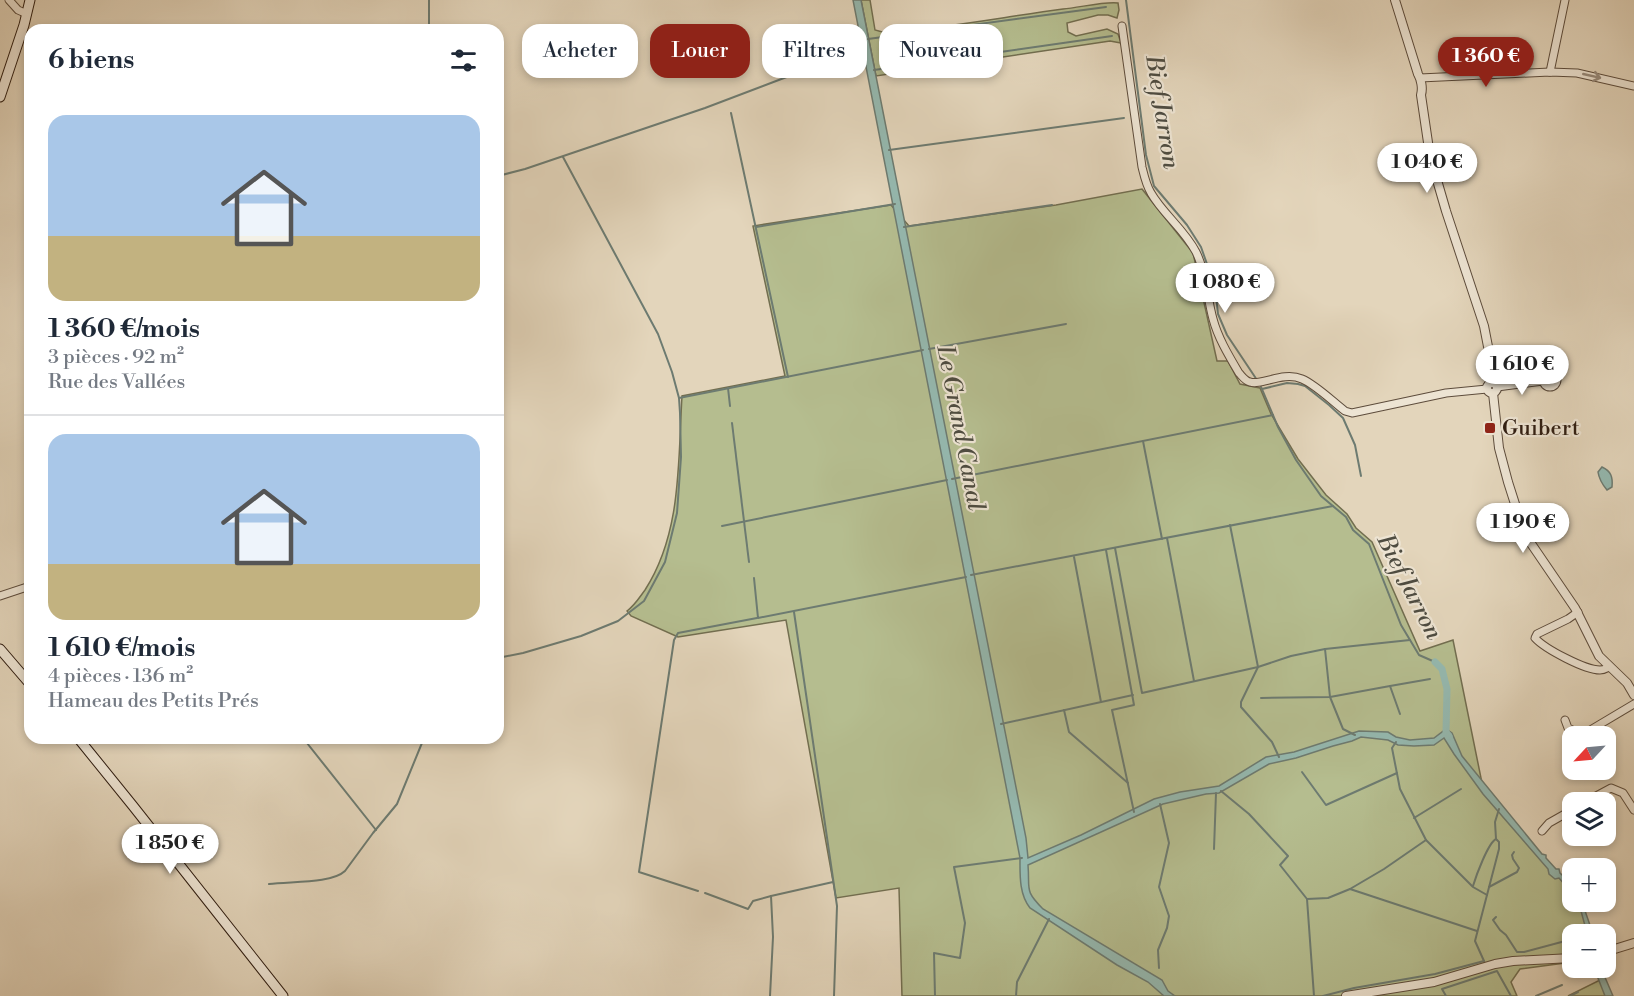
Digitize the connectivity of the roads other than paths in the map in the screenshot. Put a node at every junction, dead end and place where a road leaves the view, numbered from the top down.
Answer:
1 (9, 0) edge
2 (30, 0) edge
3 (1395, 0) edge
4 (1565, 0) edge
5 (27, 14) junction
6 (1122, 26) dead end
7 (1550, 72) junction
8 (1420, 78) junction
9 (1634, 86) edge
10 (0, 97) edge
11 (1543, 381) dead end
12 (1492, 388) junction
13 (24, 588) edge
14 (0, 596) edge
15 (1578, 612) junction
16 (0, 649) edge
17 (1609, 667) junction
18 (1634, 676) edge
19 (24, 677) edge
20 (1626, 683) junction
21 (1634, 695) edge
22 (1634, 704) edge
23 (1564, 720) dead end
24 (83, 744) edge
25 (1604, 792) edge
26 (1634, 810) edge
27 (1562, 816) edge
28 (1542, 831) dead end
29 (1634, 943) edge
30 (1616, 949) edge
31 (1562, 959) edge
32 (283, 996) edge
33 (1346, 996) edge

1 - 5 street
2 - 5 main road
3 - 8 street
4 - 7 street
5 - 10 main road
6 - 12 street
7 - 8 street
7 -> 9 street
8 - 12 street
11 - 12 street
12 - 15 street
13 - 14 street
15 - 17 street
15 - 17 street
16 - 19 main road
17 - 20 street
18 - 20 street
20 - 21 street
22 - 23 street
24 - 32 main road
25 - 26 street
27 - 28 street
29 - 30 street
31 - 33 street

